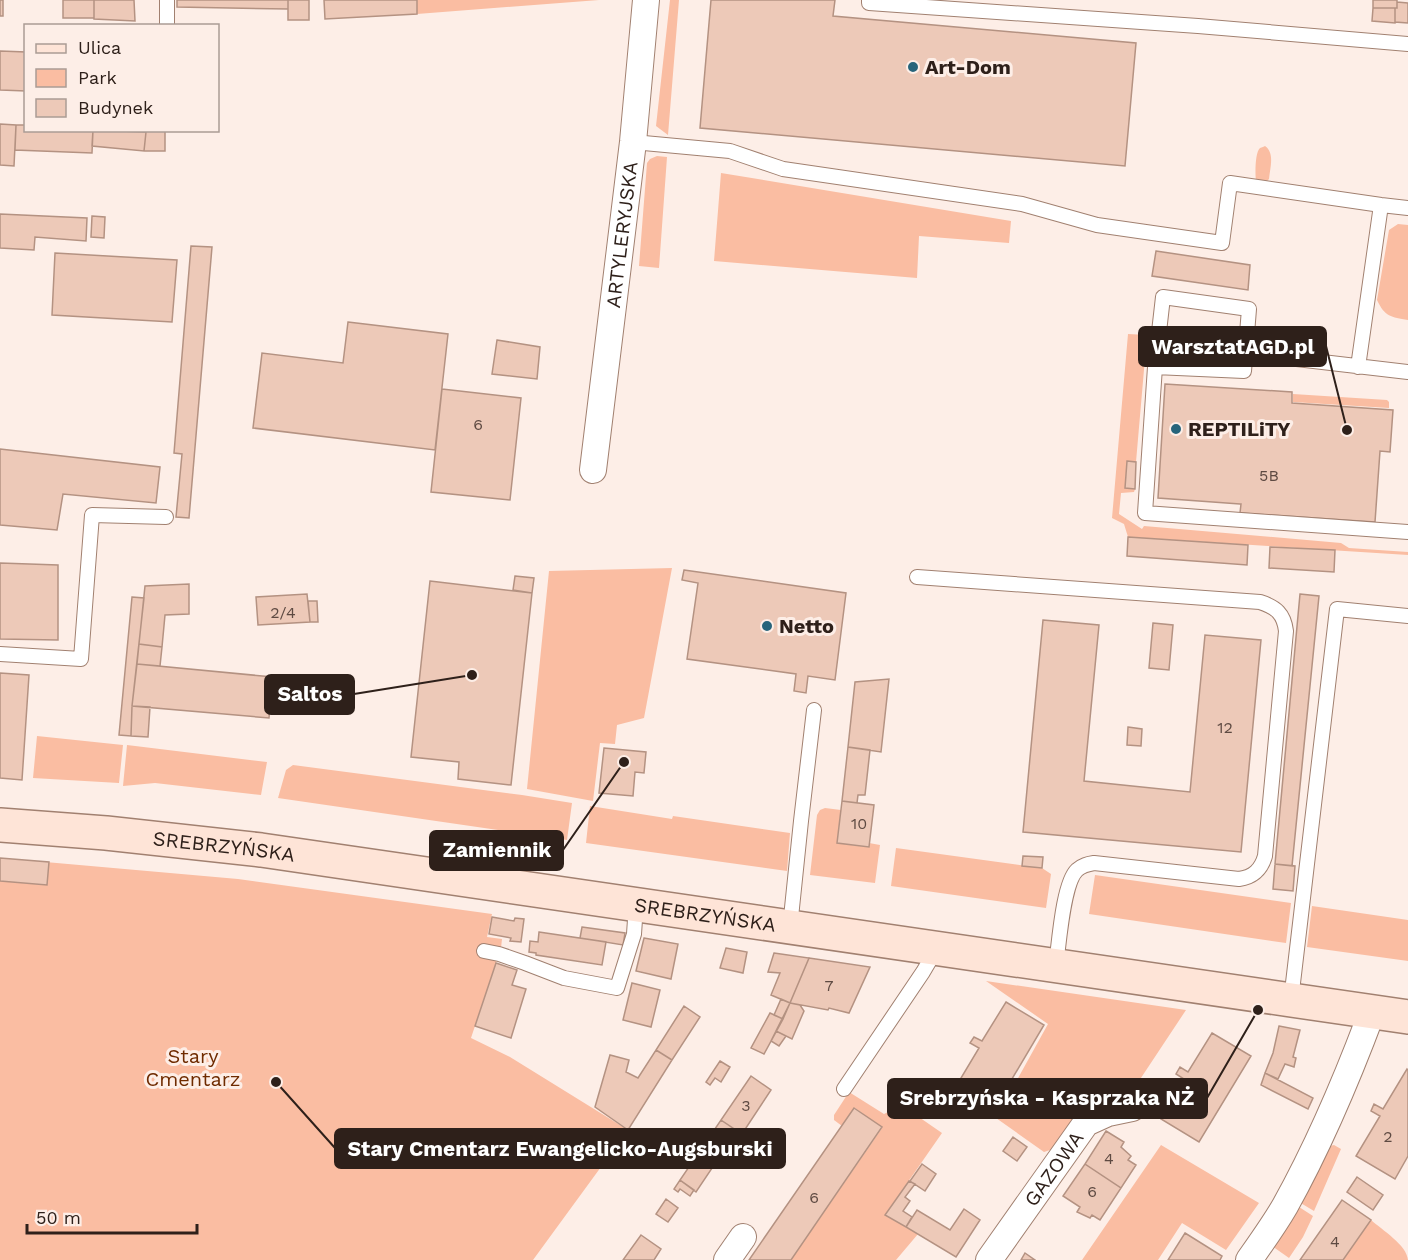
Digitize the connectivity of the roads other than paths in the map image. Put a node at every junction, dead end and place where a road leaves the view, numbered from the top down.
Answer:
1 (167, 0) edge
2 (646, 0) edge
3 (869, 0) edge
4 (167, 24) edge
5 (1408, 44) edge
6 (633, 142) junction
7 (1381, 206) junction
8 (1408, 208) edge
9 (1245, 353) junction
10 (1155, 367) junction
11 (1358, 367) junction
12 (1408, 372) edge
13 (593, 470) dead end
14 (166, 517) dead end
15 (1408, 532) edge
16 (917, 577) dead end
17 (1408, 616) edge
18 (0, 654) edge
19 (814, 710) dead end
20 (0, 825) edge
21 (636, 905) junction
22 (790, 927) junction
23 (937, 948) junction
24 (484, 951) dead end
25 (1056, 965) junction
26 (1291, 1000) junction
27 (1372, 1012) junction
28 (1408, 1017) edge
29 (844, 1089) dead end
30 (1138, 1104) dead end
31 (743, 1237) dead end
32 (727, 1260) edge
33 (989, 1260) edge
34 (1249, 1260) edge

1 - 4 lane
2 - 6 street, ARTYLERYJSKA
3 - 5 lane
6 - 7 lane
6 - 13 street, ARTYLERYJSKA
7 - 8 lane
7 - 11 lane
9 - 10 lane
9 - 10 lane
9 - 11 lane
10 - 15 lane
11 - 12 lane
14 - 18 lane
16 - 25 lane
17 - 26 lane
19 - 22 lane
20 - 21 main road, SREBRZYŃSKA
21 - 22 main road, SREBRZYŃSKA
21 - 24 lane
22 - 23 main road, SREBRZYŃSKA
23 - 25 main road, SREBRZYŃSKA
23 - 29 lane
25 - 26 main road, SREBRZYŃSKA
26 - 27 main road, SREBRZYŃSKA
27 - 28 main road, SREBRZYŃSKA
27 - 34 street
30 - 33 street, GAZOWA
31 - 32 street

